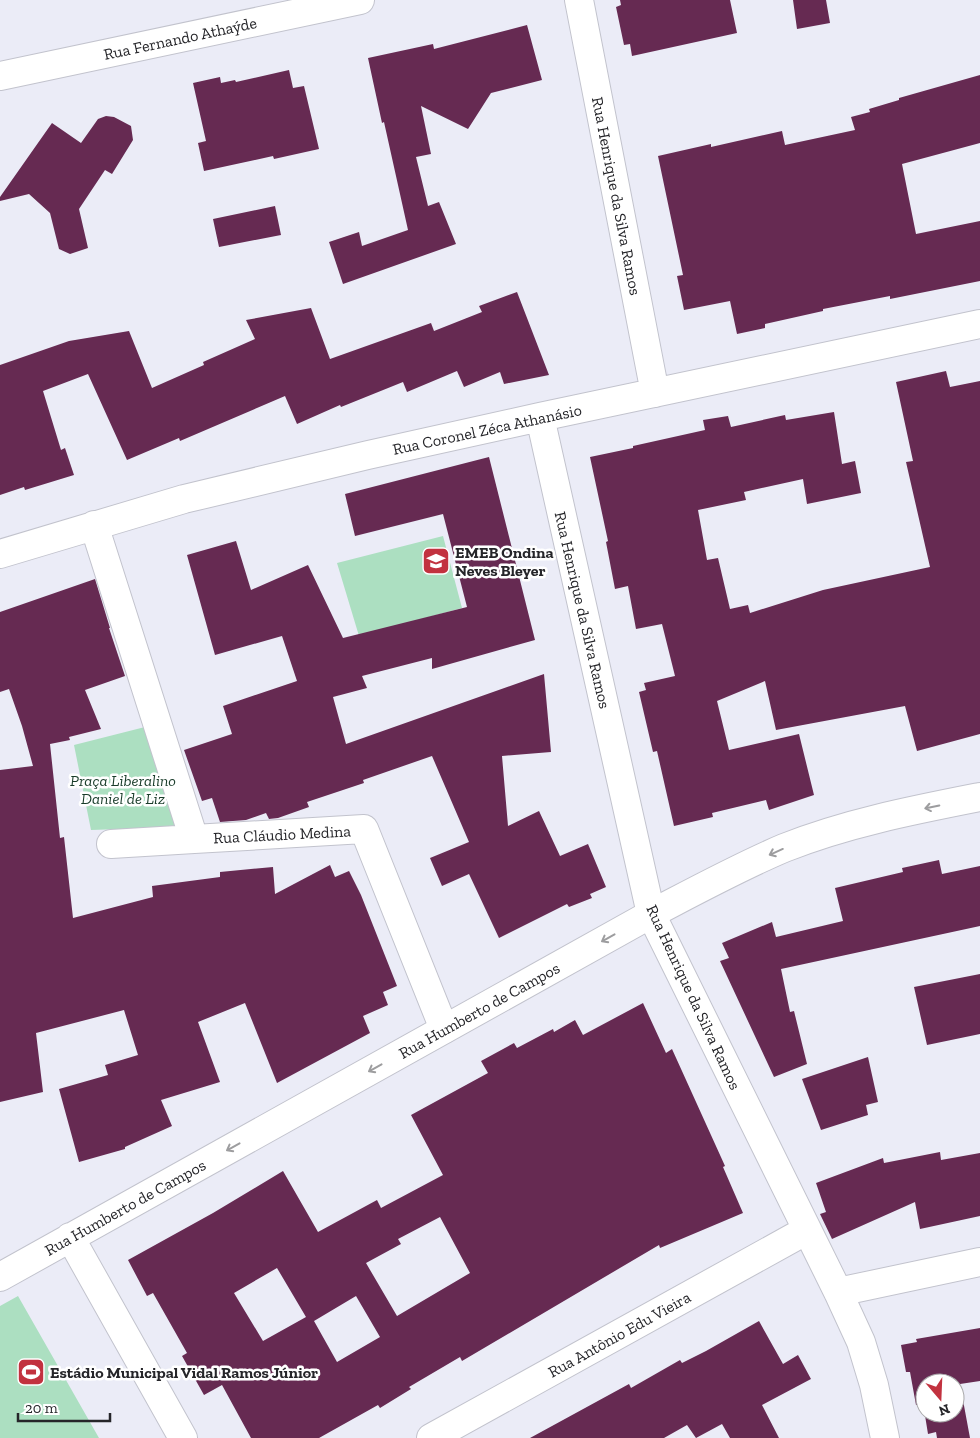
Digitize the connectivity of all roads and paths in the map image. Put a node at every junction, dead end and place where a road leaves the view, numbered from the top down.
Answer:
1 (360, 0) edge
2 (579, 0) edge
3 (0, 76) edge
4 (980, 324) edge
5 (655, 392) junction
6 (540, 416) junction
7 (94, 526) junction
8 (0, 554) edge
9 (980, 797) edge
10 (194, 839) junction
11 (112, 844) dead end
12 (651, 914) junction
13 (444, 1029) junction
14 (807, 1230) junction
15 (70, 1237) junction
16 (980, 1262) edge
17 (0, 1277) edge
18 (838, 1292) junction
19 (183, 1438) edge
20 (432, 1438) edge
21 (885, 1438) edge

1 - 3 street, Rua Fernando Athaýde
2 - 5 street, Rua Henrique da Silva Ramos
4 - 5 street, Rua Coronel Zéca Athanásio
5 - 6 street, Rua Coronel Zéca Athanásio
6 - 7 street, Rua Coronel Zéca Athanásio
6 - 12 street, Rua Henrique da Silva Ramos
7 - 8 street, Rua Coronel Zéca Athanásio
7 - 10 street, Rua Cláudio Medina
9 -> 12 street, Rua Humberto de Campos
10 - 11 street
10 - 13 street, Rua Cláudio Medina
12 -> 13 street, Rua Humberto de Campos
12 - 14 street, Rua Henrique da Silva Ramos
13 -> 15 street, Rua Humberto de Campos
14 - 18 street, Rua Henrique da Silva Ramos
14 - 20 street, Rua Antônio Edu Vieira
15 - 17 street, Rua Humberto de Campos
15 - 19 street
16 - 18 street
18 - 21 street, Rua Henrique da Silva Ramos

